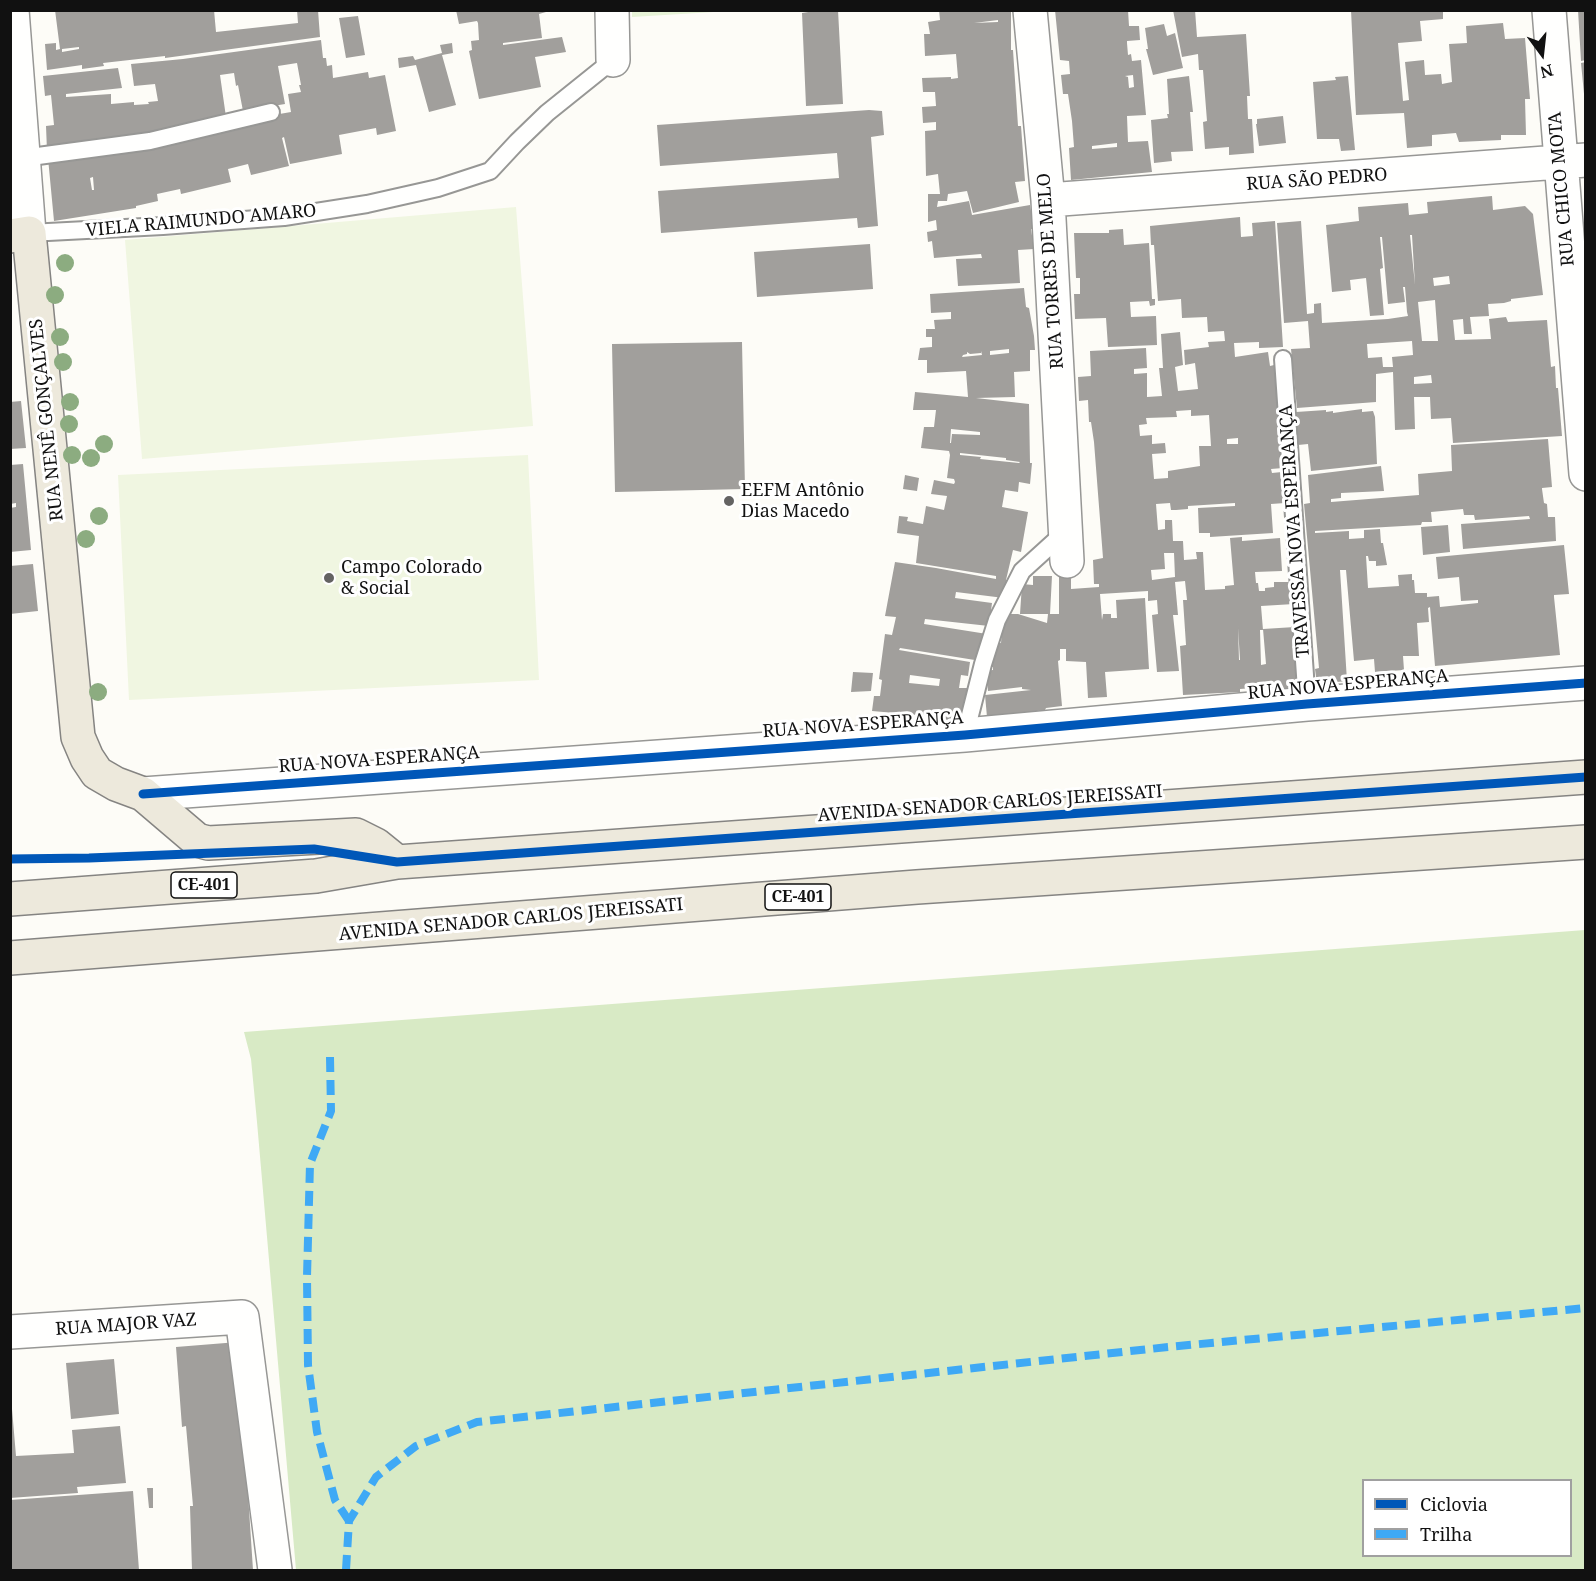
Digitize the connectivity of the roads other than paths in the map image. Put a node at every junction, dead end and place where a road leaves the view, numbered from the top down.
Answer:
1 (12, 10) edge
2 (612, 10) edge
3 (1030, 10) edge
4 (1549, 10) edge
5 (613, 60) joint
6 (271, 112) dead end
7 (23, 158) junction
8 (1573, 160) edge
9 (1048, 200) junction
10 (20, 235) edge
11 (1283, 359) dead end
12 (1586, 474) edge
13 (1066, 547) joint
14 (1586, 683) edge
15 (1307, 704) junction
16 (965, 735) junction
17 (1586, 777) edge
18 (143, 794) junction
19 (1586, 842) edge
20 (397, 862) junction
21 (10, 898) edge
22 (10, 958) edge
23 (10, 1332) edge
24 (275, 1570) edge

1 - 7 street, RUA NENÊ GONÇALVES
2 - 5 street
3 - 9 street, RUA TORRES DE MELO
4 - 8 street, RUA CHICO MOTA
5 - 10 lane, VIELA RAIMUNDO AMARO
6 - 7 lane
7 - 10 street, RUA NENÊ GONÇALVES
8 - 9 street, RUA SÃO PEDRO
8 - 12 street, RUA CHICO MOTA
9 - 13 street, RUA TORRES DE MELO
10 - 18 main road, RUA NENÊ GONÇALVES
11 - 15 lane, TRAVESSA NOVA ESPERANÇA
13 - 16 lane, RUA TORRES DE MELO
14 - 15 street, RUA NOVA ESPERANÇA
15 - 16 street, RUA NOVA ESPERANÇA
16 - 18 street, RUA NOVA ESPERANÇA
17 - 20 main road, AVENIDA SENADOR CARLOS JEREISSATI / CE-401
18 - 20 main road
19 - 22 main road, AVENIDA SENADOR CARLOS JEREISSATI / CE-401
20 - 21 main road, AVENIDA SENADOR CARLOS JEREISSATI / CE-401
23 - 24 street, RUA MAJOR VAZ

